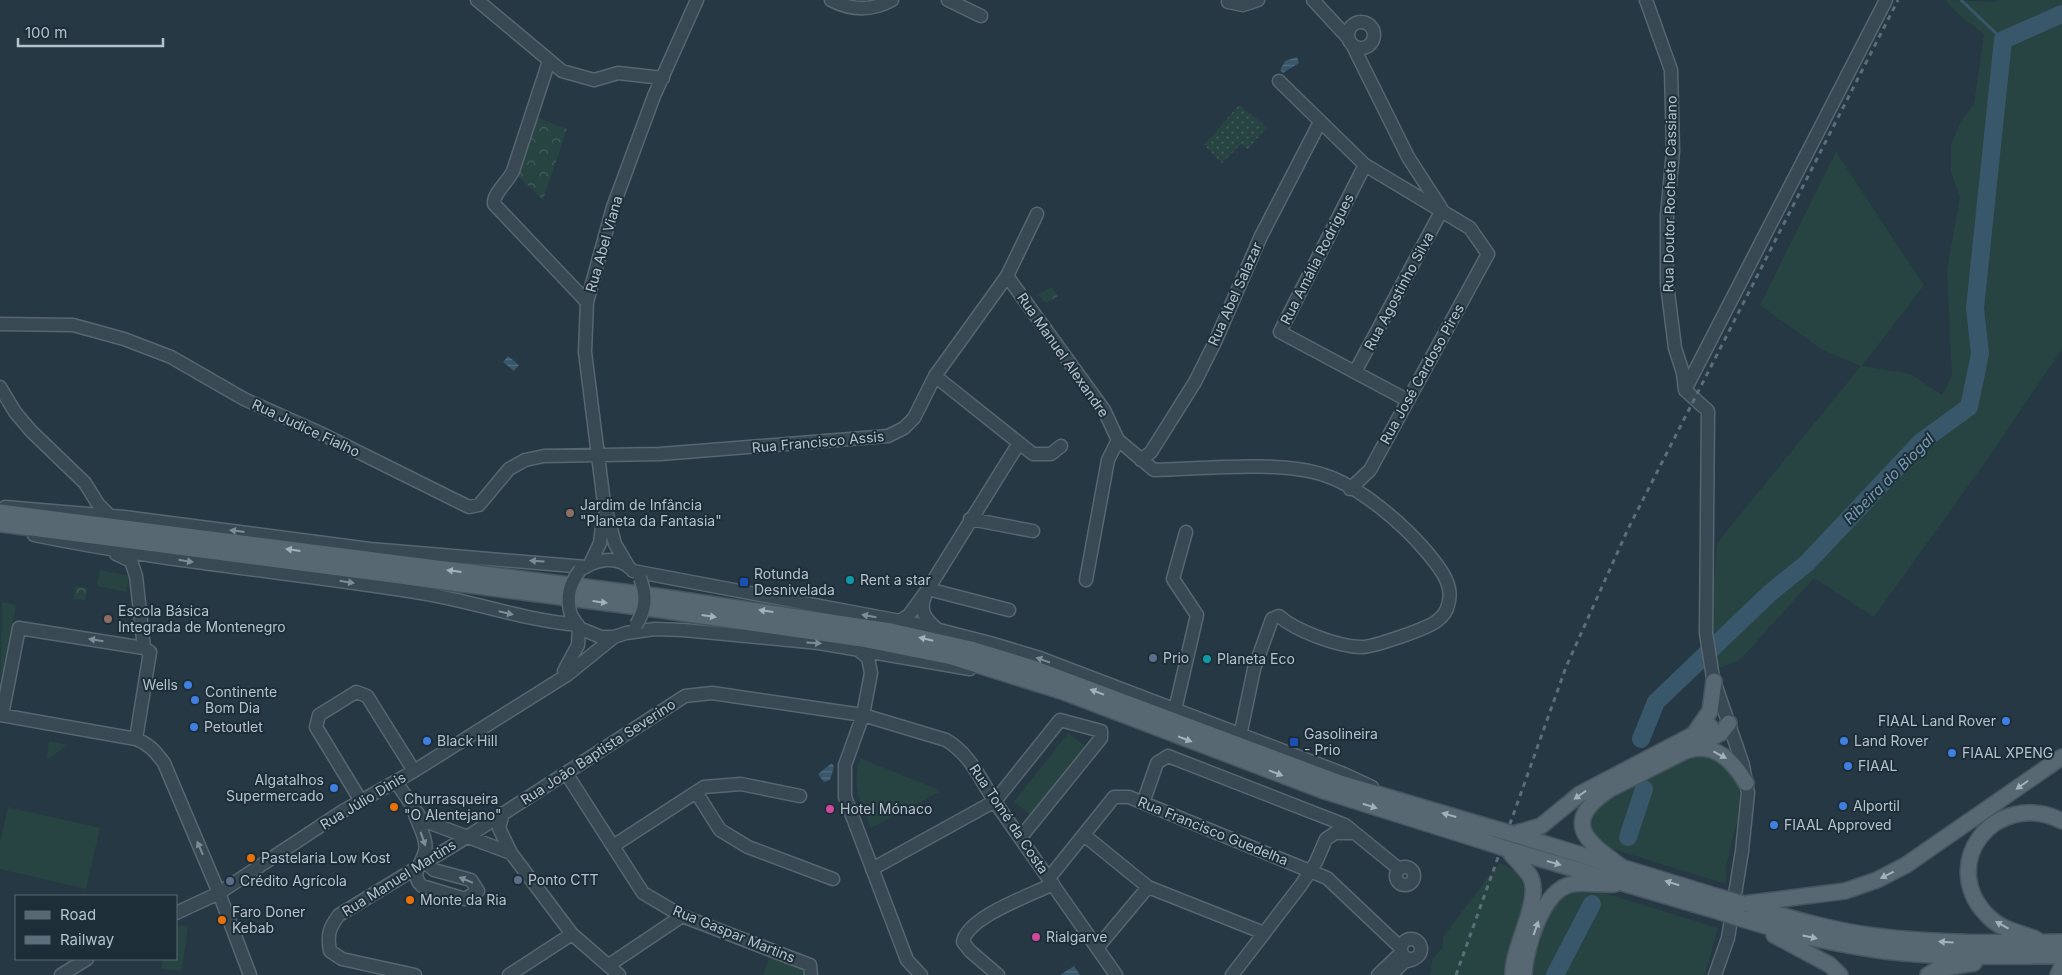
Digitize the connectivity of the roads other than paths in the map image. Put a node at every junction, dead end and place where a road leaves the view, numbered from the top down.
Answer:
1 (477, 0) edge
2 (697, 0) edge
3 (831, 0) edge
4 (892, 0) edge
5 (948, 0) edge
6 (1258, 0) edge
7 (1313, 0) edge
8 (1646, 0) edge
9 (1886, 0) edge
10 (1228, 2) dead end
11 (981, 16) dead end
12 (549, 61) junction
13 (663, 78) junction
14 (1278, 81) dead end
15 (1320, 122) junction
16 (1365, 165) junction
17 (1442, 210) junction
18 (1037, 214) dead end
19 (1007, 276) junction
20 (587, 302) junction
21 (0, 324) edge
22 (1355, 372) junction
23 (935, 376) junction
24 (0, 387) edge
25 (1685, 390) junction
26 (1407, 400) junction
27 (1118, 440) junction
28 (1018, 443) junction
29 (1061, 446) dead end
30 (597, 456) junction
31 (1141, 460) junction
32 (1350, 489) junction
33 (90, 492) junction
34 (604, 503) junction
35 (0, 507) edge
36 (0, 512) edge
37 (78, 512) junction
38 (109, 515) junction
39 (970, 519) junction
40 (0, 526) edge
41 (1033, 531) dead end
42 (1186, 532) dead end
43 (104, 549) junction
44 (157, 556) junction
45 (585, 567) junction
46 (634, 572) junction
47 (136, 576) junction
48 (1086, 580) dead end
49 (928, 588) junction
50 (1008, 610) dead end
51 (900, 621) junction
52 (576, 623) junction
53 (939, 630) junction
54 (625, 632) junction
55 (144, 648) junction
56 (856, 648) junction
57 (893, 655) junction
58 (870, 681) junction
59 (1714, 681) junction
60 (549, 686) junction
61 (1175, 710) junction
62 (1, 715) edge
63 (863, 715) junction
64 (1140, 722) junction
65 (1729, 723) junction
66 (1240, 736) junction
67 (136, 739) junction
68 (1683, 745) junction
69 (2062, 757) edge
70 (414, 771) junction
71 (566, 773) junction
72 (396, 782) junction
73 (1746, 783) junction
74 (696, 792) junction
75 (800, 796) dead end
76 (361, 801) junction
77 (995, 801) junction
78 (1143, 803) junction
79 (1406, 803) junction
80 (415, 811) junction
81 (503, 813) junction
82 (1318, 816) junction
83 (2062, 821) edge
84 (436, 827) junction
85 (1354, 833) junction
86 (1512, 834) junction
87 (1084, 835) junction
88 (467, 837) junction
89 (1021, 837) junction
90 (1326, 839) junction
91 (613, 846) junction
92 (1507, 849) junction
93 (442, 852) junction
94 (511, 853) junction
95 (426, 866) junction
96 (872, 869) junction
97 (1399, 869) dead end
98 (1310, 870) junction
99 (1625, 876) junction
100 (833, 879) dead end
101 (1051, 881) junction
102 (1148, 887) junction
103 (427, 888) junction
104 (219, 893) junction
105 (178, 911) edge
106 (1743, 914) junction
107 (682, 916) junction
108 (1264, 933) junction
109 (572, 934) junction
110 (2054, 942) edge
111 (1403, 946) junction
112 (1097, 948) junction
113 (2062, 956) edge
114 (2012, 957) junction
115 (1414, 959) junction
116 (85, 960) edge
117 (609, 965) junction
118 (2062, 966) edge
119 (61, 975) edge
120 (250, 975) edge
121 (415, 975) edge
122 (509, 975) edge
123 (619, 975) edge
124 (811, 975) edge
125 (921, 975) edge
126 (998, 975) edge
127 (1116, 975) edge
128 (1232, 975) edge
129 (1378, 975) edge
130 (1390, 975) edge
131 (1513, 975) edge
132 (1524, 975) edge
133 (1715, 975) edge
134 (1840, 975) edge
135 (1928, 975) edge
136 (2058, 975) edge

1 - 12 street
2 - 13 street, Rua Abel Viana
3 - 4 street
5 - 11 street
6 - 10 street
7 - 17 street
8 - 25 street, Rua Doutor Rocheta Cassiano
9 - 25 street
12 - 13 street
12 - 20 street
13 - 20 street, Rua Abel Viana
14 - 15 street
15 - 16 street
15 - 31 street, Rua Abel Salazar
16 - 17 street
16 - 22 street, Rua Amália Rodrigues
17 - 22 street, Rua Agostinho Silva
17 - 26 street, Rua José Cardoso Pires
18 - 19 street, Rua Francisco Assis
19 - 23 street, Rua Francisco Assis
19 - 27 street, Rua Manuel Alexandre
20 - 30 street, Rua Abel Viana
21 - 30 street, Rua Judice Fialho
22 - 26 street, Rua Amália Rodrigues
23 - 28 street
23 - 30 street, Rua Francisco Assis
24 - 33 street
25 - 59 street
26 - 32 street, Rua José Cardoso Pires
27 - 31 street
27 - 48 street
28 - 29 street
28 - 39 street
30 - 34 street, Rua Abel Viana
31 - 32 street
32 - 66 street
33 - 37 street
33 - 38 street
34 - 45 street, Rua Abel Viana
34 - 46 street, Rua Abel Viana
35 - 37 street
79 -> 36 main road
37 - 38 street
45 -> 38 street
39 - 41 street
39 - 49 street
40 - 43 street
40 -> 64 main road
42 - 61 street
43 - 44 street
43 - 47 street
44 - 47 street
44 -> 52 street
45 - 46 street
45 - 52 street, bridge
51 -> 46 street
46 - 54 street, bridge
47 - 55 street
49 - 50 street
49 - 51 street
49 - 53 street
51 - 53 street
52 - 54 street
52 - 60 street, Rua Júlio Dinis
61 -> 53 street
54 -> 56 street
54 - 60 street, Rua Júlio Dinis
55 -> 62 street
55 - 67 street
56 - 57 street
56 - 58 street
57 - 58 street
57 - 64 street
58 - 63 street
59 - 65 street
59 - 68 main road
60 - 70 street, Rua Júlio Dinis
61 - 66 street
62 - 67 street
63 - 71 street, Rua João Baptista Severino
63 - 77 street, Rua Tomé da Costa
63 - 96 street
64 -> 92 main road, bridge
65 - 68 main road
65 - 73 street
66 - 79 street
104 -> 67 street
68 -> 73 main road
68 -> 86 main road
68 - 99 main road
69 -> 106 main road
70 - 72 street, Rua Júlio Dinis
70 - 76 street
71 - 81 street, Rua João Baptista Severino
71 - 91 street, Rua Gaspar Martins
72 - 76 street, Rua Júlio Dinis
72 - 80 street
73 - 133 street
74 - 75 street
74 - 91 street
74 - 100 street
76 - 104 street, Rua Júlio Dinis
77 - 89 street, Rua Tomé da Costa
77 - 89 street
77 - 96 street
78 - 82 street
78 - 87 street, Rua Francisco Guedelha
78 - 98 street, Rua Francisco Guedelha
86 -> 79 main road, bridge
80 - 84 street
80 -> 95 street
81 - 88 street, Rua João Baptista Severino
81 - 94 street
82 - 85 street
82 - 90 street
110 -> 83 main road
84 - 88 street
84 - 93 street
85 - 90 street
85 - 97 street
86 - 99 main road
87 - 101 street, Rua Francisco Guedelha
87 - 102 street
88 - 93 street, Rua Manuel Martins
88 - 94 street
89 - 101 street, Rua Tomé da Costa
90 - 98 street
91 - 107 street, Rua Gaspar Martins
92 -> 99 main road
92 - 131 main road
93 - 95 street, Rua Manuel Martins
94 - 109 street
95 - 103 street
95 - 103 street
103 -> 95 street
95 - 121 street, Rua Manuel Martins
96 - 125 street
98 - 108 street
98 - 111 street, Rua Francisco Guedelha
99 - 106 main road, bridge
132 -> 99 main road
101 - 112 street, Rua Tomé da Costa
101 - 126 street
102 - 108 street
102 - 112 street
104 - 105 street, Rua Júlio Dinis
104 - 120 street
110 -> 106 main road
106 -> 114 main road
106 - 134 main road
107 - 117 street
107 - 124 street, Rua Gaspar Martins
108 - 128 street
109 - 117 street
109 - 122 street
111 - 115 street
111 - 115 street
111 - 129 street
112 - 127 street, Rua Tomé da Costa
113 - 114 main road
114 - 135 main road
115 - 130 street
116 - 119 street
117 - 123 street
118 - 136 main road

